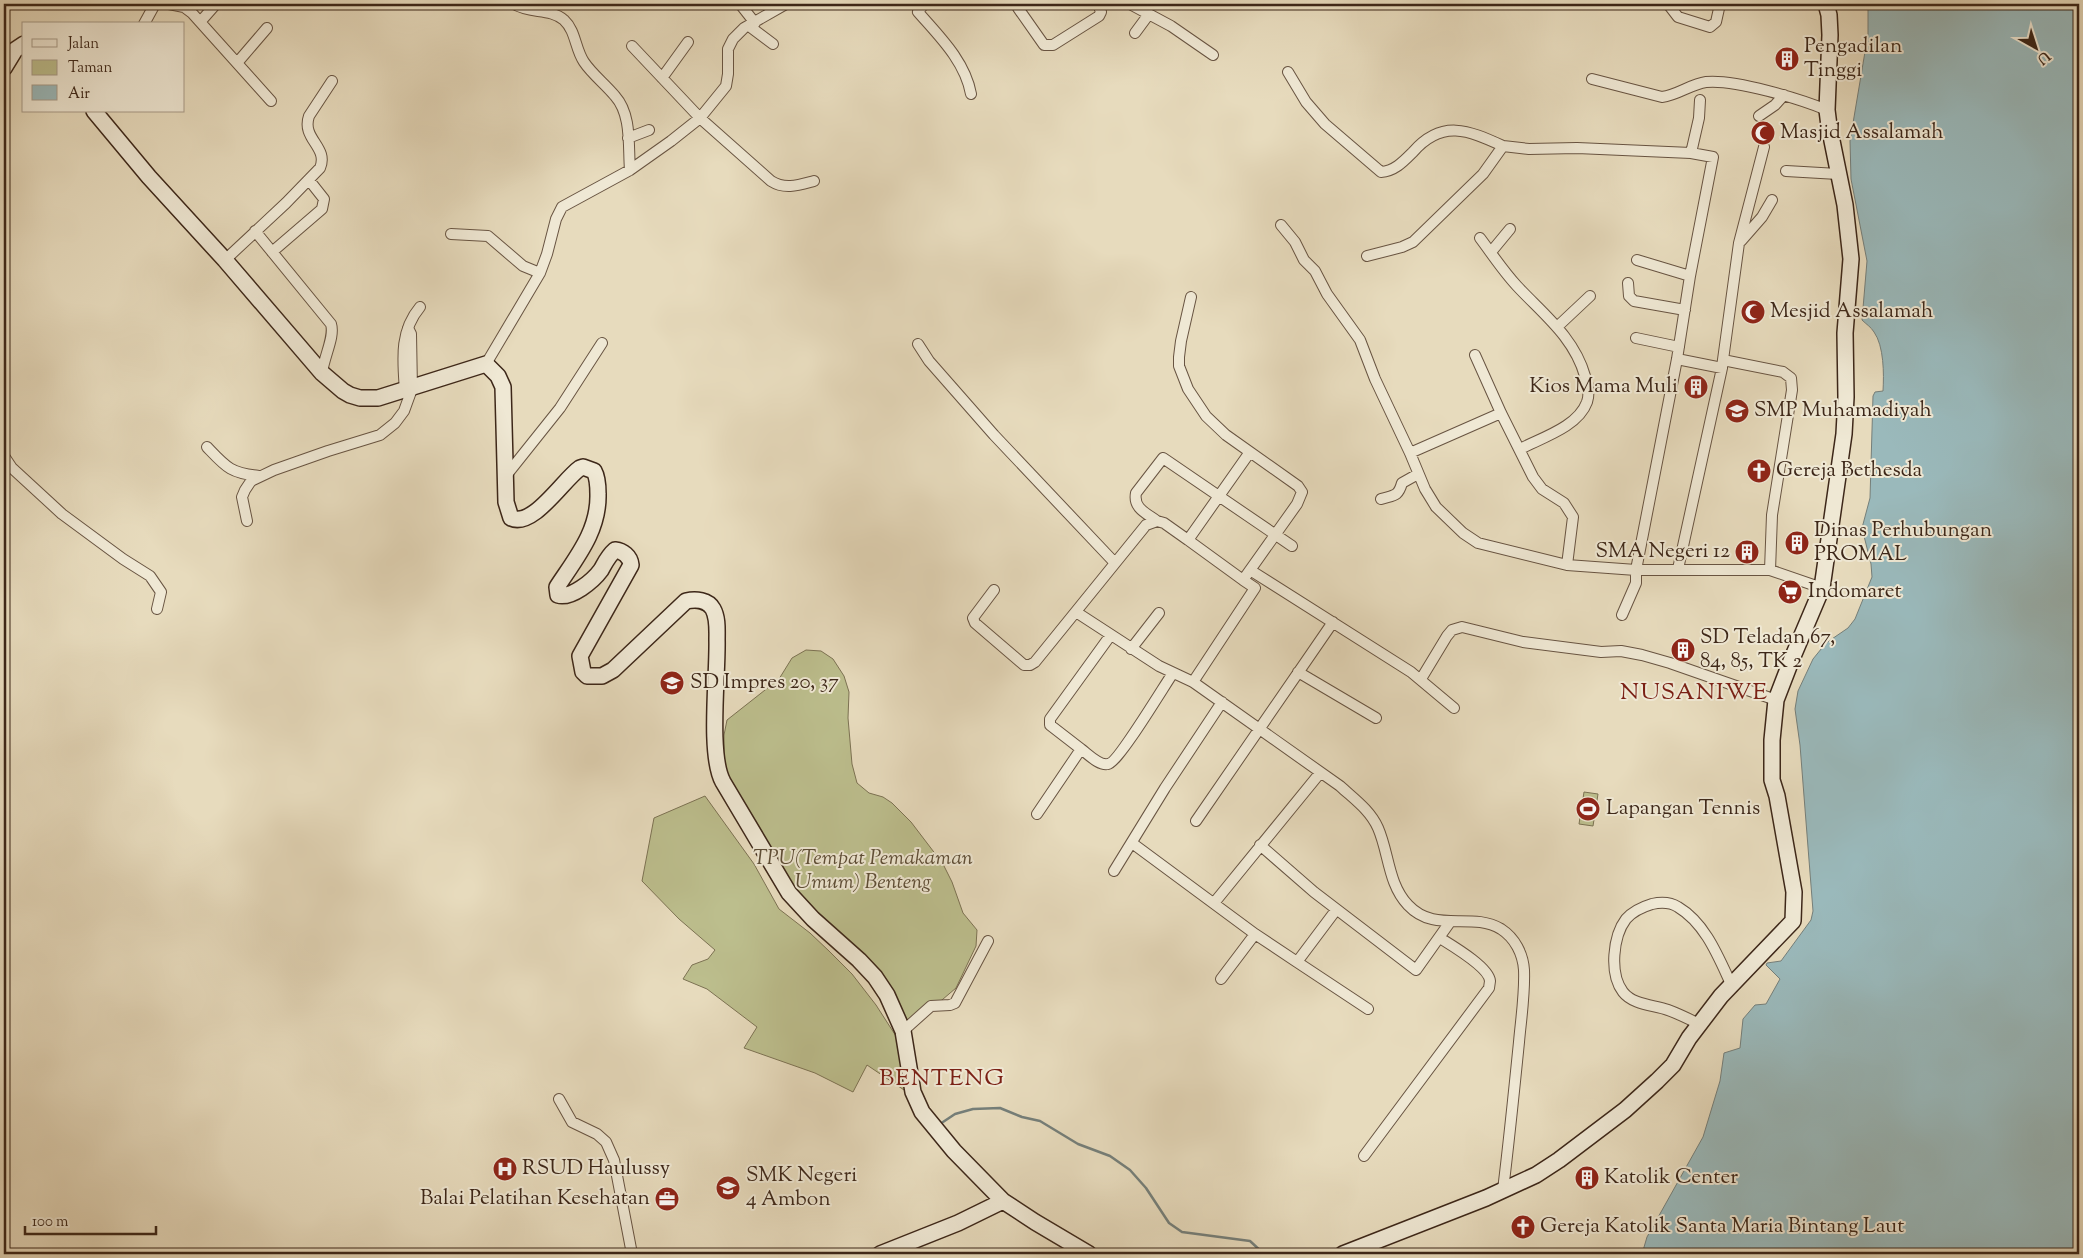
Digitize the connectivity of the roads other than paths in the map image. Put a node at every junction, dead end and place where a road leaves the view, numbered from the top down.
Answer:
1 (155, 4) edge
2 (169, 4) edge
3 (216, 4) edge
4 (514, 4) edge
5 (740, 4) edge
6 (786, 4) edge
7 (924, 4) edge
8 (1098, 4) edge
9 (1130, 4) edge
10 (1668, 4) edge
11 (1720, 4) edge
12 (1826, 4) edge
13 (184, 6) edge
14 (1018, 8) dead end
15 (1149, 14) junction
16 (201, 21) junction
17 (145, 22) edge
18 (752, 25) junction
19 (267, 28) dead end
20 (1135, 33) dead end
21 (688, 42) dead end
22 (773, 44) dead end
23 (22, 45) edge
24 (632, 46) dead end
25 (1213, 55) dead end
26 (237, 63) junction
27 (4, 68) edge
28 (1288, 72) dead end
29 (662, 78) junction
30 (1592, 79) dead end
31 (332, 81) dead end
32 (971, 94) dead end
33 (1784, 95) junction
34 (1700, 100) dead end
35 (270, 101) dead end
36 (1827, 110) junction
37 (95, 112) edge
38 (1759, 116) dead end
39 (700, 118) junction
40 (649, 130) dead end
41 (628, 138) junction
42 (1503, 146) junction
43 (1764, 147) dead end
44 (1690, 153) junction
45 (630, 170) junction
46 (1786, 171) dead end
47 (1838, 174) junction
48 (309, 180) junction
49 (814, 181) dead end
50 (1772, 200) dead end
51 (1282, 224) dead end
52 (1510, 229) dead end
53 (255, 231) junction
54 (451, 234) dead end
55 (1480, 238) dead end
56 (1739, 243) junction
57 (272, 252) junction
58 (1491, 252) junction
59 (1367, 256) dead end
60 (225, 260) junction
61 (1637, 260) dead end
62 (540, 273) junction
63 (1690, 276) junction
64 (1628, 283) dead end
65 (1191, 296) dead end
66 (1590, 296) dead end
67 (420, 307) dead end
68 (1685, 310) junction
69 (1556, 327) junction
70 (1636, 338) dead end
71 (602, 343) dead end
72 (918, 344) dead end
73 (1679, 347) junction
74 (1475, 355) dead end
75 (1677, 359) junction
76 (486, 364) junction
77 (1722, 364) junction
78 (322, 373) junction
79 (409, 391) junction
80 (1501, 413) junction
81 (207, 446) dead end
82 (1520, 448) junction
83 (1250, 452) junction
84 (1410, 453) junction
85 (4, 456) edge
86 (1418, 474) junction
87 (260, 476) junction
88 (505, 477) junction
89 (1219, 496) junction
90 (1381, 499) dead end
91 (246, 521) dead end
92 (1158, 521) junction
93 (1275, 535) junction
94 (1188, 540) junction
95 (1292, 546) dead end
96 (1115, 563) junction
97 (1567, 564) junction
98 (1678, 569) junction
99 (1250, 570) junction
100 (1636, 570) junction
101 (1770, 570) junction
102 (1262, 578) junction
103 (1243, 580) junction
104 (1255, 588) junction
105 (1822, 588) junction
106 (994, 590) dead end
107 (157, 609) dead end
108 (1076, 612) junction
109 (1159, 613) dead end
110 (1622, 615) dead end
111 (1333, 622) junction
112 (1110, 636) junction
113 (1131, 649) junction
114 (1298, 672) junction
115 (1173, 673) junction
116 (1421, 679) junction
117 (1193, 682) junction
118 (1776, 700) junction
119 (1222, 702) junction
120 (1454, 708) dead end
121 (1376, 718) dead end
122 (1259, 730) junction
123 (1081, 749) junction
124 (1320, 773) junction
125 (1037, 814) dead end
126 (1196, 821) dead end
127 (1132, 843) junction
128 (1260, 845) junction
129 (1114, 871) dead end
130 (1214, 903) junction
131 (1336, 910) junction
132 (1450, 922) junction
133 (1255, 934) junction
134 (1440, 938) junction
135 (988, 941) dead end
136 (1297, 962) junction
137 (1220, 979) dead end
138 (1732, 984) junction
139 (1368, 1009) dead end
140 (1699, 1024) junction
141 (903, 1031) junction
142 (559, 1099) dead end
143 (1364, 1156) dead end
144 (1503, 1190) junction
145 (1003, 1201) junction
146 (908, 1250) edge
147 (632, 1254) edge
148 (880, 1254) edge
149 (1089, 1254) edge
150 (1343, 1254) edge

1 - 17 street
2 - 13 street
3 - 16 street
4 - 41 street
5 - 18 street
6 - 18 street
7 - 32 street
8 - 14 street
9 - 15 street
10 - 11 street
12 - 36 street
13 - 16 street
15 - 20 street
15 - 25 street
16 - 26 street
18 - 22 street
18 - 39 street
19 - 26 street
21 - 29 street
23 - 27 street
24 - 29 street
26 - 35 street
28 - 42 street
29 - 39 street
30 - 33 street
31 - 48 street
33 - 36 street
33 - 38 street
34 - 44 street
36 - 47 street
37 - 60 street
39 - 45 street
39 - 49 street
40 - 41 street
41 - 45 street
42 - 44 street
42 - 59 street
43 - 56 street
44 - 63 street
45 - 62 street
46 - 47 street
47 - 105 street
48 - 53 street
48 - 57 street
50 - 56 street
51 - 84 street
52 - 58 street
53 - 57 street
53 - 60 street
54 - 62 street
55 - 58 street
56 - 77 street
57 - 78 street
58 - 69 street
60 - 78 street
61 - 63 street
62 - 76 street
63 - 68 street
64 - 68 street
65 - 83 street
66 - 69 street
67 - 79 street
68 - 73 street
69 - 82 street
70 - 73 street
71 - 88 street
72 - 96 street
73 - 75 street
74 - 80 street
75 - 77 street
75 - 100 street
76 - 79 street
76 - 88 street
77 - 98 street
77 - 101 street
78 - 79 street
79 - 87 street
80 - 82 street
80 - 84 street
81 - 87 street
82 - 97 street
83 - 89 street
83 - 93 street
84 - 86 street
85 - 107 street
86 - 90 street
86 - 97 street
87 - 91 street
88 - 141 street
89 - 92 street
89 - 93 street
89 - 94 street
92 - 94 street
92 - 96 street
93 - 95 street
93 - 99 street
94 - 103 street
96 - 108 street
97 - 100 street
98 - 100 street
98 - 101 street
99 - 102 street
99 - 103 street
100 - 110 street
101 - 105 street
102 - 104 street
102 - 111 street
103 - 104 street
104 - 117 street
105 - 118 street
106 - 108 street
108 - 112 street
109 - 113 street
111 - 114 street
111 - 116 street
112 - 113 street
112 - 123 street
113 - 115 street
114 - 121 street
114 - 122 street
115 - 117 street
115 - 123 street
116 - 118 street
116 - 120 street
117 - 119 street
118 - 138 street
119 - 122 street
119 - 127 street
122 - 124 street
122 - 126 street
123 - 125 street
124 - 128 street
124 - 132 street
127 - 129 street
127 - 130 street
128 - 130 street
128 - 131 street
130 - 133 street
131 - 134 street
131 - 136 street
132 - 134 street
132 - 144 street
133 - 136 street
133 - 137 street
134 - 143 street
135 - 141 street
136 - 139 street
138 - 140 street
138 - 140 street
140 - 144 street
141 - 145 street
142 - 147 street
144 - 150 street
145 - 146 street
145 - 149 street
146 - 148 street

